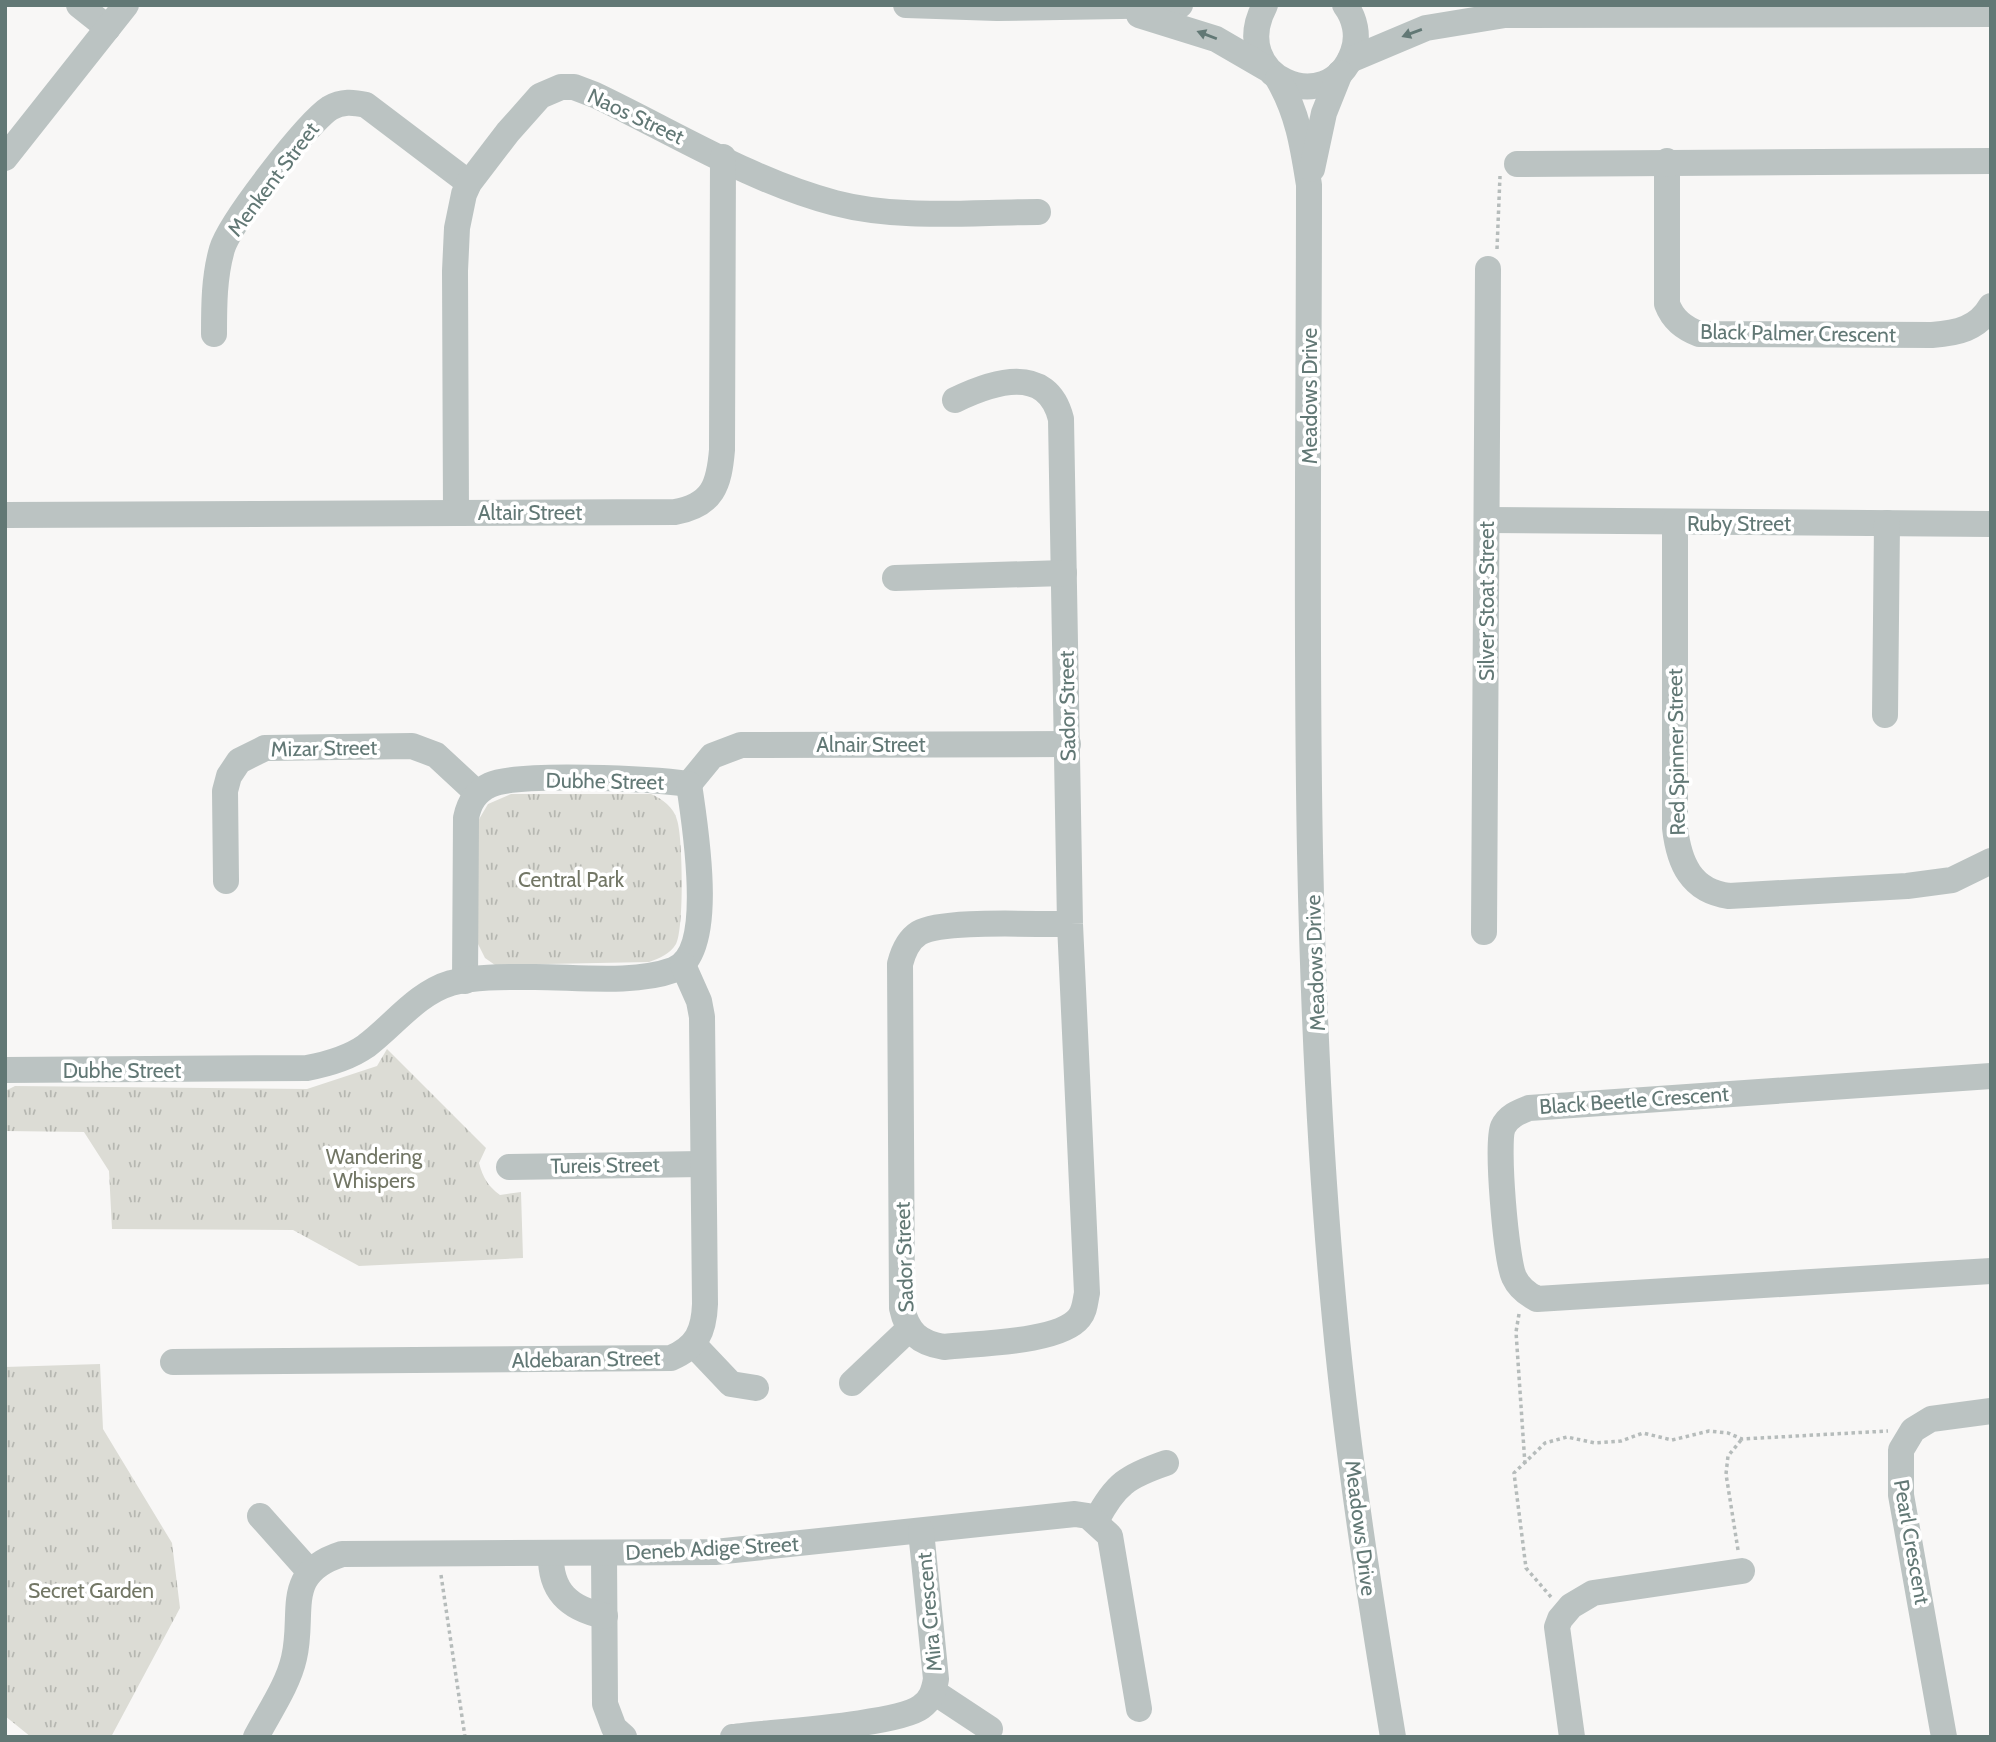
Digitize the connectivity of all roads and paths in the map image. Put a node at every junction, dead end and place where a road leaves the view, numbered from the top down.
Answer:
1 (79, 5) edge
2 (126, 5) edge
3 (906, 5) edge
4 (1180, 5) edge
5 (1265, 5) edge
6 (1345, 5) edge
7 (1114, 8) junction
8 (1718, 10) edge
9 (1746, 10) edge
10 (1991, 14) edge
11 (108, 28) junction
12 (1345, 67) junction
13 (1272, 73) junction
14 (723, 157) junction
15 (5, 158) edge
16 (1667, 161) junction
17 (1991, 161) edge
18 (1517, 164) joint
19 (469, 183) junction
20 (1309, 185) junction
21 (1038, 212) dead end
22 (1488, 270) joint
23 (1991, 306) edge
24 (214, 334) dead end
25 (955, 400) dead end
26 (456, 512) junction
27 (5, 515) edge
28 (1487, 520) junction
29 (1675, 522) junction
30 (1887, 523) junction
31 (1991, 524) edge
32 (1064, 573) junction
33 (895, 578) dead end
34 (1885, 715) dead end
35 (1068, 744) junction
36 (689, 784) junction
37 (477, 793) junction
38 (1991, 862) edge
39 (226, 881) dead end
40 (1070, 924) junction
41 (1484, 932) dead end
42 (682, 965) junction
43 (465, 981) junction
44 (5, 1070) edge
45 (1991, 1076) edge
46 (702, 1164) junction
47 (509, 1167) dead end
48 (1991, 1271) edge
49 (1526, 1293) junction
50 (909, 1329) junction
51 (694, 1345) junction
52 (173, 1362) dead end
53 (852, 1383) dead end
54 (756, 1388) dead end
55 (1991, 1411) edge
56 (1913, 1430) junction
57 (1742, 1440) junction
58 (1166, 1463) dead end
59 (1525, 1465) junction
60 (260, 1516) dead end
61 (1096, 1521) junction
62 (921, 1531) junction
63 (604, 1554) junction
64 (438, 1555) junction
65 (551, 1555) junction
66 (1742, 1571) joint
67 (310, 1572) junction
68 (605, 1616) junction
69 (1560, 1619) junction
70 (934, 1692) junction
71 (1139, 1709) dead end
72 (990, 1729) dead end
73 (1937, 1736) edge
74 (256, 1737) edge
75 (465, 1737) edge
76 (624, 1737) edge
77 (733, 1737) edge
78 (1393, 1737) edge
79 (1572, 1737) edge

1 - 11 street
2 - 11 street
3 - 7 street
4 - 7 street
5 - 13 street, Meadows Drive
6 - 12 street, Meadows Drive
13 -> 7 street
8 - 9 street
8 -> 12 street
9 - 10 street
11 - 15 street
12 - 13 street
12 - 20 street, Meadows Drive
13 - 20 street, Meadows Drive
14 - 19 street, Naos Street
14 - 21 street, Naos Street
14 - 26 street, Altair Street
16 - 17 street
16 - 18 street
16 - 23 street, Black Palmer Crescent
18 - 22 path
19 - 24 street, Menkent Street
19 - 26 street, Naos Street
20 - 78 street, Meadows Drive
22 - 28 street, Silver Stoat Street
25 - 32 street, Sador Street
26 - 27 street, Altair Street
28 - 29 street, Ruby Street
28 - 41 street, Silver Stoat Street
29 - 30 street, Ruby Street
29 - 38 street, Red Spinner Street
30 - 31 street, Ruby Street
30 - 34 street
32 - 33 street
32 - 35 street, Sador Street
35 - 36 street, Alnair Street
35 - 40 street, Sador Street
36 - 37 street, Dubhe Street
36 - 42 street, Dubhe Street
37 - 39 street, Mizar Street
37 - 43 street
40 - 50 street, Sador Street
40 - 50 street, Sador Street
42 - 43 street, Dubhe Street
42 - 46 street
43 - 44 street, Dubhe Street
45 - 49 street, Black Beetle Crescent
46 - 47 street, Tureis Street
46 - 51 street
48 - 49 street
49 - 59 path
50 - 53 street
51 - 52 street, Aldebaran Street
51 - 54 street
55 - 56 street
56 - 57 path
56 - 73 street, Pearl Crescent
57 - 59 path
57 - 66 path
58 - 61 street
59 - 69 path
60 - 67 street
61 - 62 street, Deneb Adige Street
61 - 71 street
62 - 63 street, Deneb Adige Street
62 - 70 street, Mira Crescent
63 - 65 street, Deneb Adige Street
63 - 68 street
64 - 65 street, Deneb Adige Street
64 - 67 street, Deneb Adige Street
64 - 75 path
65 - 68 street
66 - 69 street
67 - 74 street
68 - 76 street
69 - 79 street
70 - 72 street
70 - 77 street, Mira Crescent

